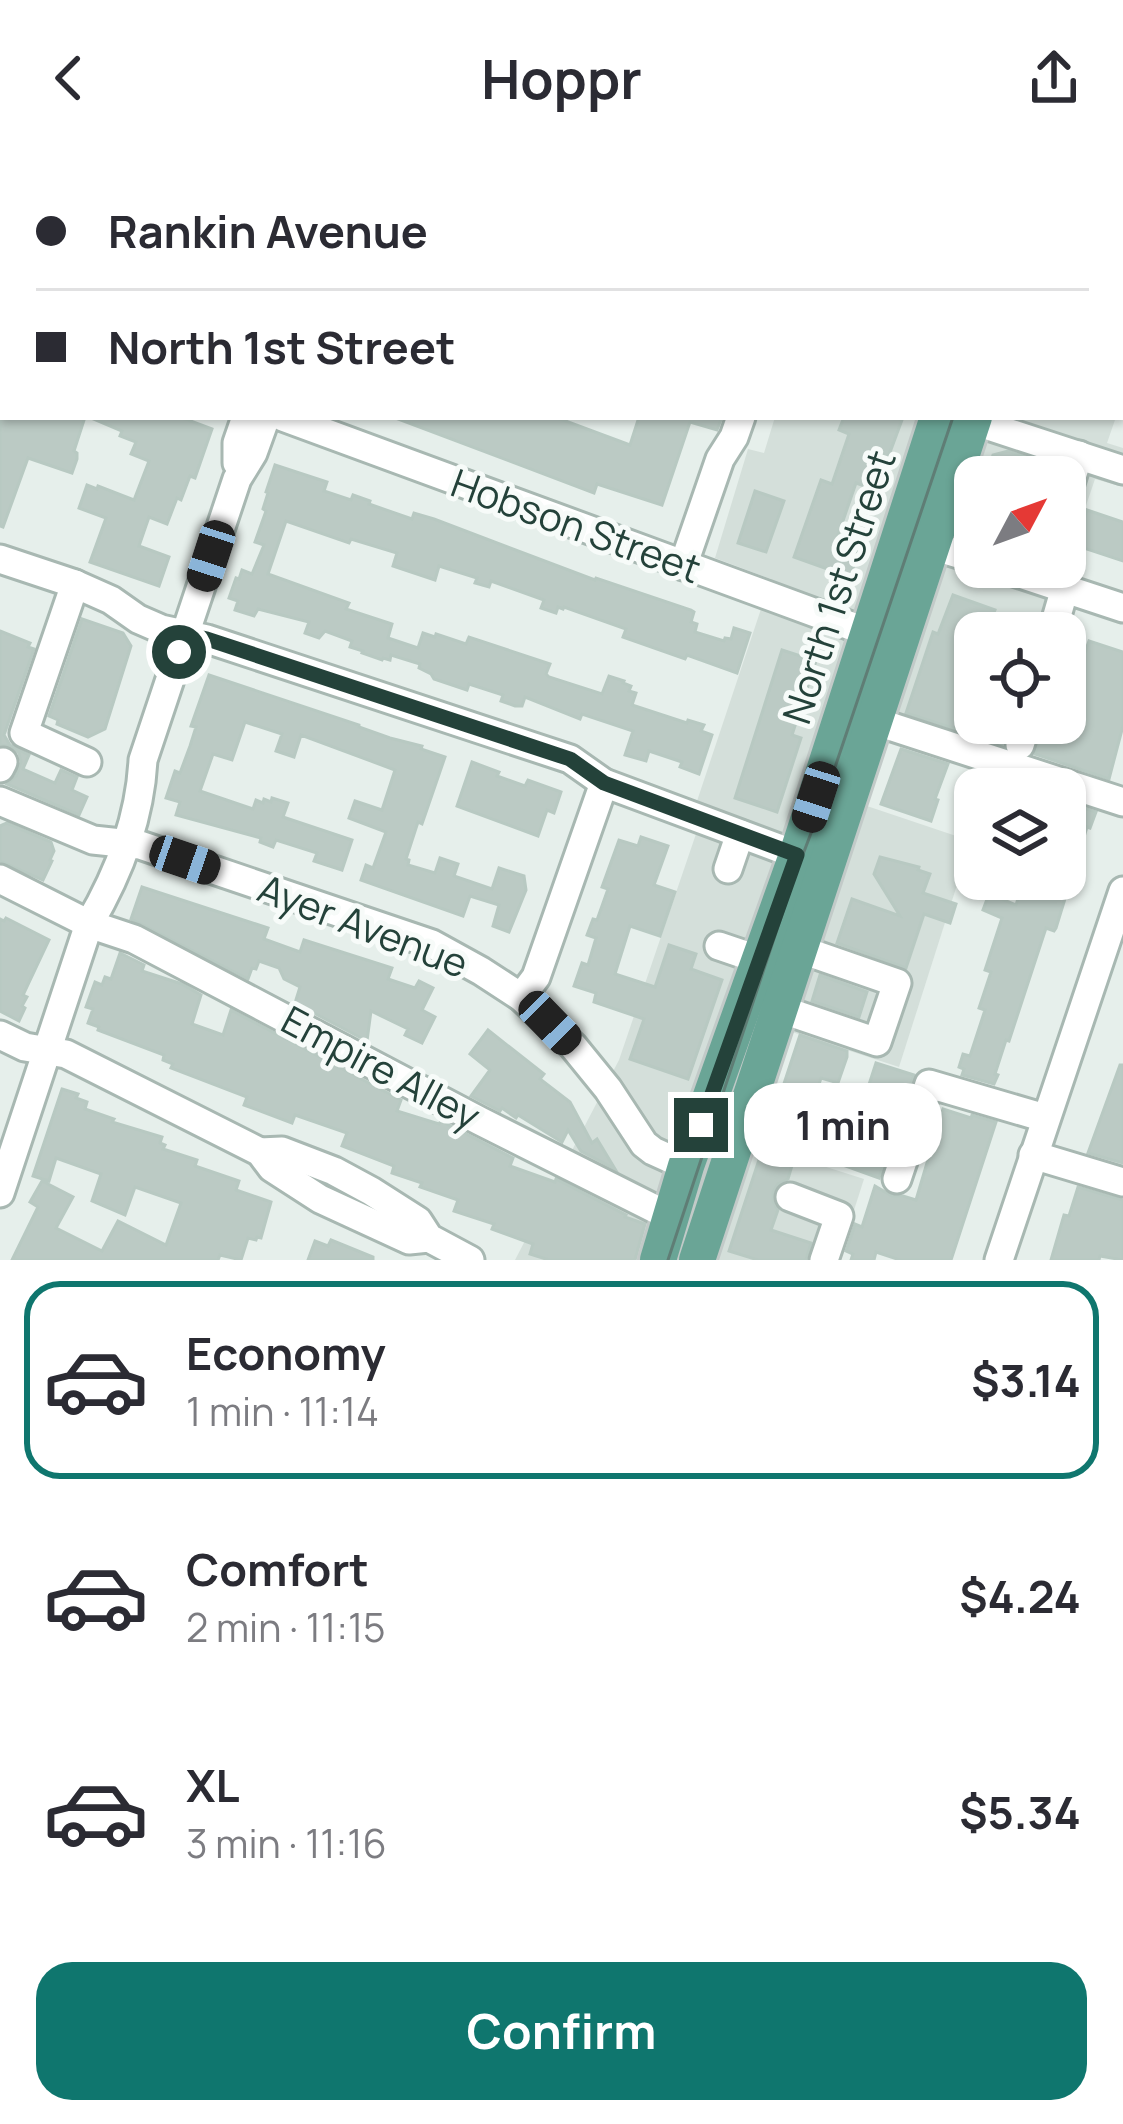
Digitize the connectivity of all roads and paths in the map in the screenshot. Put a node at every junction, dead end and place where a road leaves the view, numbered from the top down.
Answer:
1 (245, 420) edge
2 (265, 420) edge
3 (291, 420) edge
4 (740, 420) edge
5 (951, 420) edge
6 (959, 420) edge
7 (1079, 455) joint
8 (1123, 470) edge
9 (237, 479) junction
10 (915, 541) junction
11 (954, 553) edge
12 (0, 559) edge
13 (682, 566) junction
14 (75, 584) junction
15 (1072, 588) edge
16 (1123, 608) edge
17 (870, 633) junction
18 (185, 634) junction
19 (874, 721) junction
20 (87, 762) dead end
21 (604, 783) junction
22 (0, 801) edge
23 (1123, 802) edge
24 (740, 834) junction
25 (116, 843) junction
26 (814, 853) junction
27 (728, 869) dead end
28 (0, 879) edge
29 (1123, 891) edge
30 (89, 924) junction
31 (719, 946) dead end
32 (799, 949) junction
33 (760, 959) junction
34 (521, 997) junction
35 (779, 1009) junction
36 (0, 1034) edge
37 (47, 1050) junction
38 (1045, 1118) junction
39 (1033, 1155) junction
40 (686, 1166) junction
41 (897, 1179) dead end
42 (1123, 1182) edge
43 (0, 1192) edge
44 (790, 1197) dead end
45 (671, 1217) junction
46 (470, 1260) edge
47 (658, 1260) edge
48 (697, 1260) edge
49 (824, 1260) edge
50 (999, 1260) edge

1 - 9 street
2 - 9 street
3 - 13 street, Hobson Street
4 - 13 street
5 - 10 main road, North 1st Street
6 - 7 street
7 - 8 street
9 - 18 street
10 - 11 street
10 - 17 main road, North 1st Street
10 - 19 main road, North 1st Street
12 - 14 street
13 - 17 street, Hobson Street
14 - 18 street
14 - 20 street
15 - 16 street
17 - 26 main road, North 1st Street
18 - 21 street
18 - 25 street
19 - 23 street
19 - 26 main road, North 1st Street
21 - 24 street
21 - 34 street
22 - 25 street, Ayer Avenue
24 - 26 street
24 - 27 street
25 - 30 street
25 - 34 street, Ayer Avenue
26 - 32 main road, North 1st Street
26 - 33 main road, North 1st Street
28 - 30 street, Empire Alley
29 - 38 street
30 - 37 street
30 - 45 street, Empire Alley
31 - 33 street
32 - 35 main road, North 1st Street
32 - 35 street
33 - 40 main road, North 1st Street
34 - 40 street, Ayer Avenue
35 - 48 main road, North 1st Street
36 - 37 street
37 - 43 street
37 - 46 street
38 - 39 street
38 - 41 street
39 - 42 street
39 - 50 street
40 - 45 main road, North 1st Street
44 - 49 street
45 - 47 main road, North 1st Street

